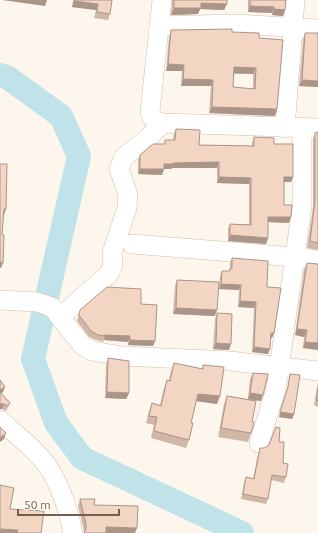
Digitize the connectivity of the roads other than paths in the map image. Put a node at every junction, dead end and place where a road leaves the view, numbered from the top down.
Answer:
1 (162, 0) edge
2 (295, 0) edge
3 (159, 26) junction
4 (293, 27) junction
5 (318, 28) edge
6 (163, 123) junction
7 (302, 128) edge
8 (132, 244) dead end
9 (295, 257) junction
10 (318, 260) edge
11 (0, 300) edge
12 (50, 309) junction
13 (280, 366) junction
14 (318, 371) edge
15 (0, 420) edge
16 (259, 443) dead end
17 (73, 533) edge

1 - 3 street
2 - 4 street
3 - 4 street
3 - 6 street
4 - 5 street
4 - 7 street
6 - 7 street
6 - 12 street
7 - 9 street
8 - 9 street
9 - 10 street
9 - 13 street
11 - 12 street
12 - 13 street
13 - 14 street
13 - 16 street
15 - 17 street

